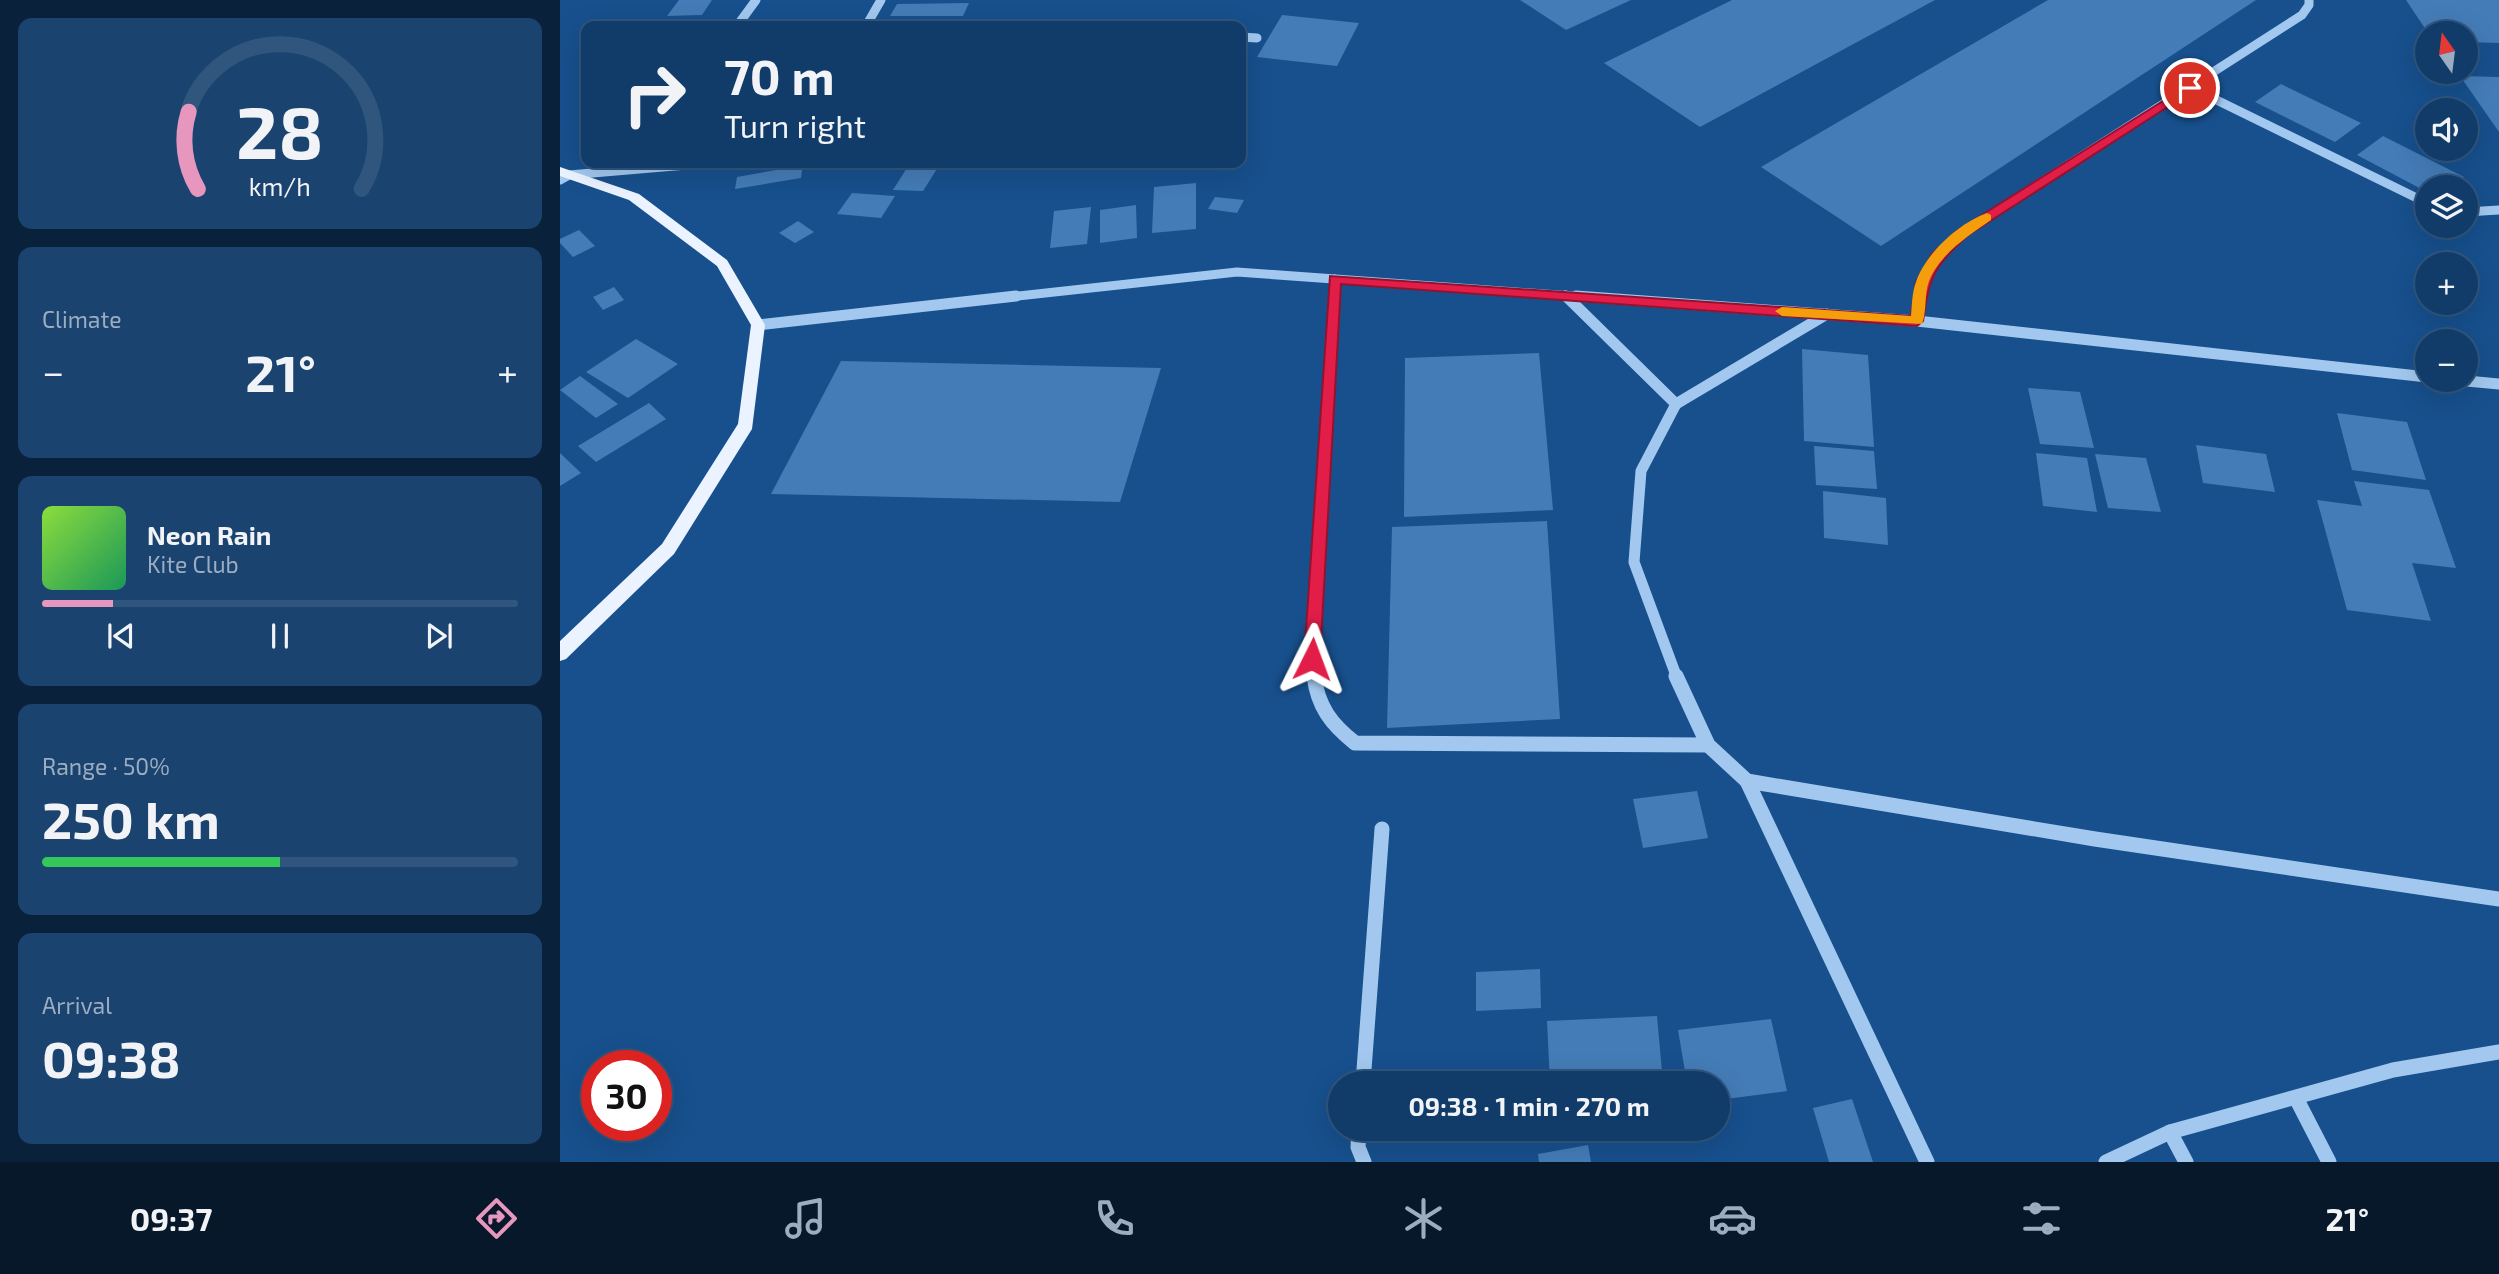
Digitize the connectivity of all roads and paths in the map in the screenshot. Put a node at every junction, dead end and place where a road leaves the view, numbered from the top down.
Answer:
1 (755, 0) edge
2 (881, 0) edge
3 (2309, 0) edge
4 (740, 21) edge
5 (869, 21) edge
6 (1246, 37) edge
7 (1257, 38) dead end
8 (2190, 88) junction
9 (621, 168) edge
10 (563, 175) edge
11 (2415, 197) edge
12 (2499, 210) edge
13 (2478, 211) edge
14 (1335, 279) junction
15 (1565, 295) junction
16 (1827, 314) junction
17 (1917, 321) junction
18 (758, 325) junction
19 (2415, 376) edge
20 (2478, 382) edge
21 (2499, 384) edge
22 (1676, 404) junction
23 (560, 653) edge
24 (1708, 745) junction
25 (1747, 780) junction
26 (1382, 829) dead end
27 (2499, 899) edge
28 (2499, 1052) edge
29 (1364, 1071) edge
30 (2296, 1098) junction
31 (2170, 1132) junction
32 (1358, 1141) edge
33 (1364, 1162) edge
34 (1927, 1162) edge
35 (2106, 1162) edge
36 (2186, 1162) edge
37 (2329, 1162) edge

1 - 4 street
2 - 5 street
3 - 8 street
6 - 7 street
8 - 11 street
8 - 17 street
9 - 10 street
10 - 18 main road
12 - 13 street
14 - 15 street
14 - 18 street
14 - 24 street
15 - 16 street
15 - 22 street
16 - 17 street
16 - 22 street
17 - 19 street
18 - 23 main road
20 - 21 street
22 - 24 street
24 - 25 street
25 - 27 street
25 - 34 street
26 - 29 street
28 - 30 street
30 - 31 street
30 - 37 street
31 - 35 street
31 - 36 street
32 - 33 street

